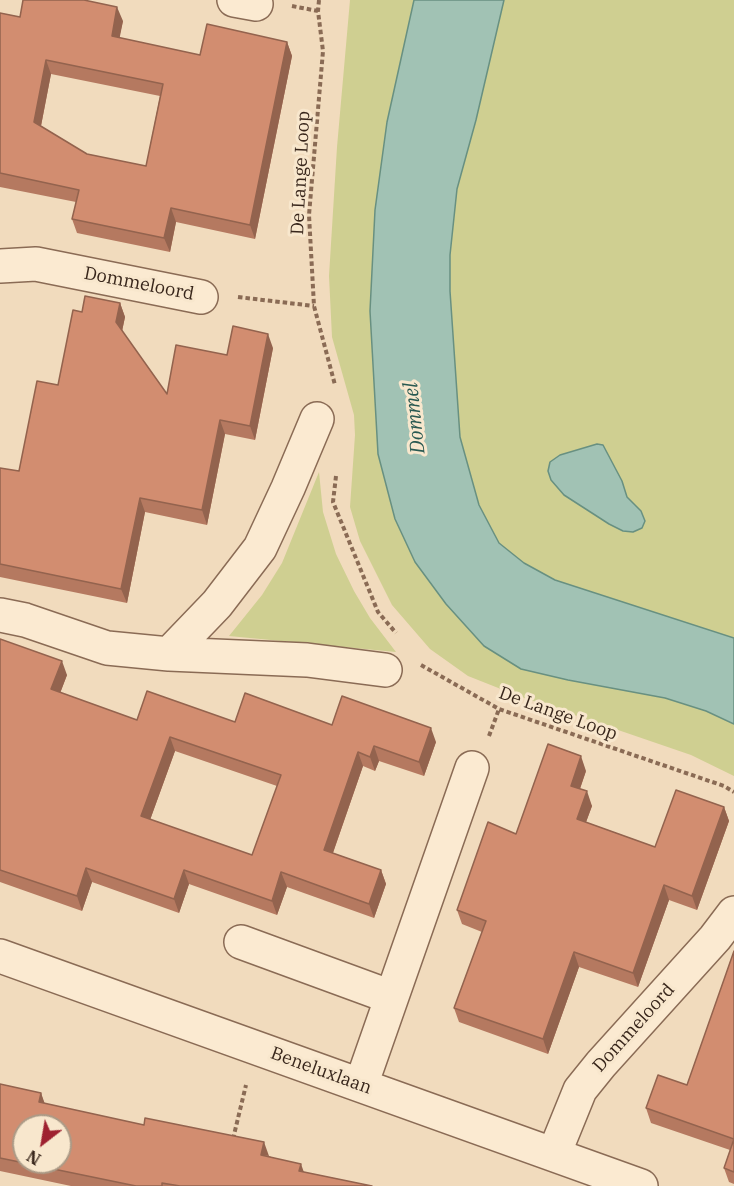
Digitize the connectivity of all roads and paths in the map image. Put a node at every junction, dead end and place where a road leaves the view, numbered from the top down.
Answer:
1 (319, 0) edge
2 (0, 266) edge
3 (201, 297) joint
4 (314, 306) junction
5 (335, 386) dead end
6 (317, 419) dead end
7 (336, 473) dead end
8 (0, 615) edge
9 (400, 638) dead end
10 (169, 654) junction
11 (414, 656) dead end
12 (385, 670) dead end
13 (472, 768) dead end
14 (734, 792) edge
15 (734, 913) edge
16 (241, 942) dead end
17 (0, 956) edge
18 (391, 997) junction
19 (256, 1047) junction
20 (361, 1085) junction
21 (233, 1140) edge
22 (555, 1154) junction
23 (641, 1186) edge

1 - 4 path, De Lange Loop
2 - 3 street, Dommeloord
3 - 4 path, Dommeloord
4 - 5 path, De Lange Loop
6 - 10 street
7 - 9 path
8 - 10 street
10 - 12 street
11 - 14 path, De Lange Loop
13 - 18 street
15 - 22 street, Dommeloord
16 - 18 street
17 - 19 street, Beneluxlaan
18 - 20 street
19 - 20 street, Beneluxlaan
19 - 21 path
20 - 22 street, Beneluxlaan
22 - 23 street, Beneluxlaan

